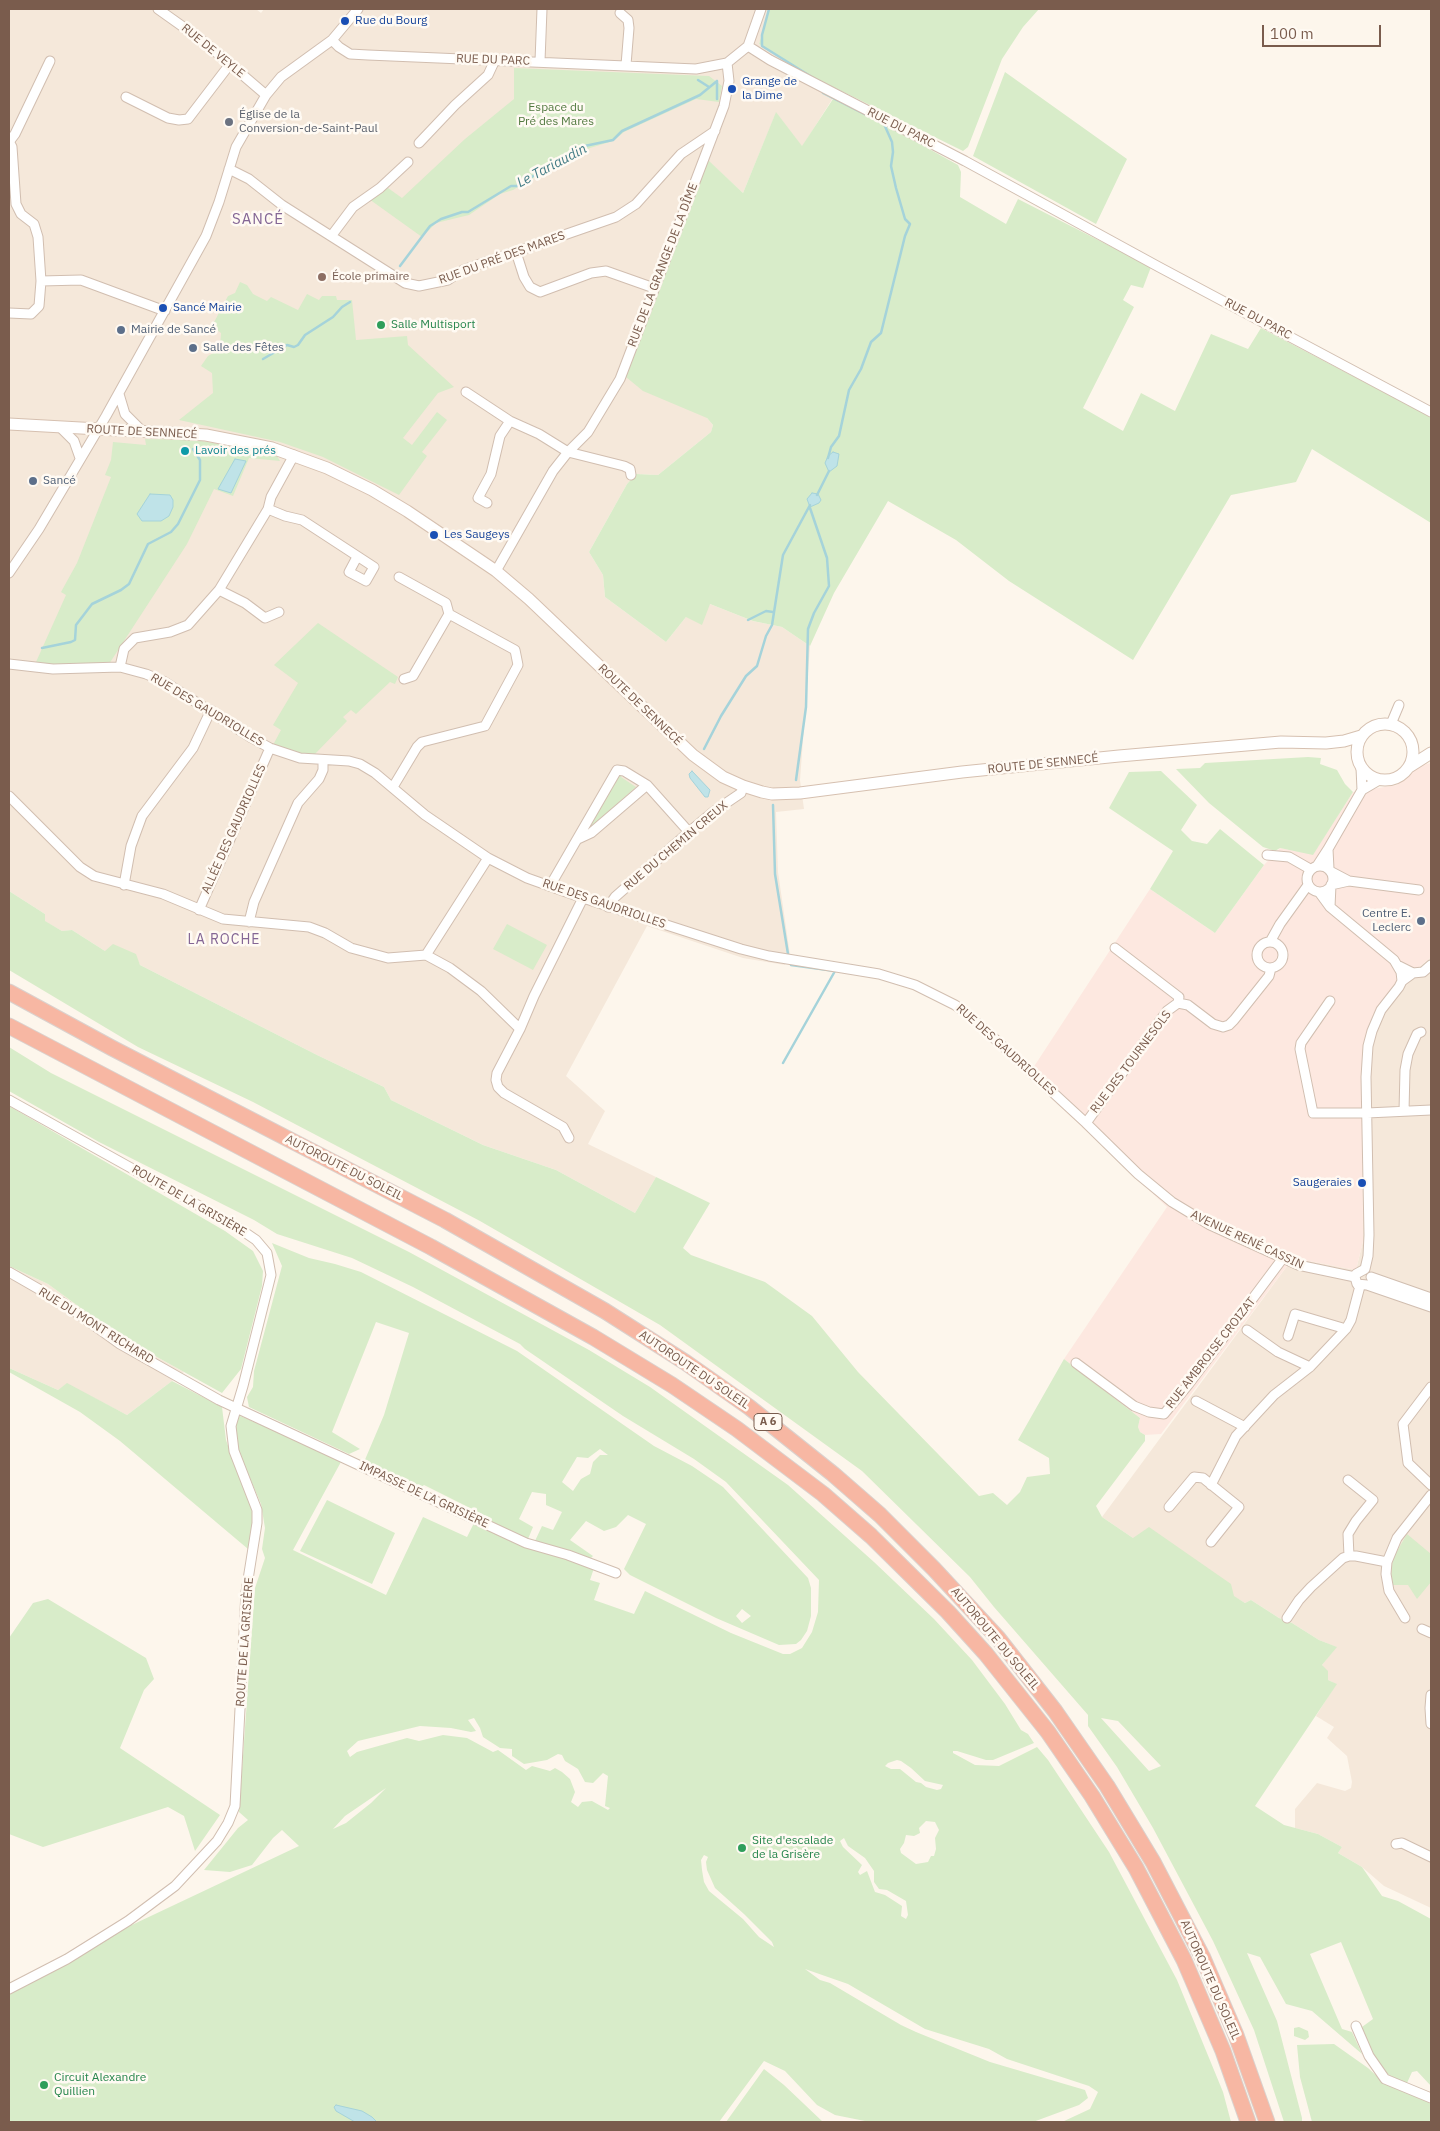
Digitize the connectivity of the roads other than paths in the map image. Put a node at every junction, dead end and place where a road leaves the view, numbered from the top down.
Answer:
1 (158, 9) edge
2 (358, 9) edge
3 (542, 9) edge
4 (761, 9) edge
5 (620, 13) dead end
6 (332, 40) junction
7 (748, 46) junction
8 (495, 60) junction
9 (50, 61) dead end
10 (540, 62) junction
11 (727, 63) junction
12 (230, 64) junction
13 (626, 65) junction
14 (266, 95) junction
15 (126, 97) dead end
16 (715, 130) junction
17 (9, 141) edge
18 (418, 143) dead end
19 (408, 162) dead end
20 (228, 169) junction
21 (332, 235) junction
22 (516, 252) junction
23 (41, 282) junction
24 (654, 288) junction
25 (165, 311) junction
26 (9, 313) edge
27 (466, 392) dead end
28 (119, 394) junction
29 (1431, 412) edge
30 (510, 421) junction
31 (9, 424) edge
32 (62, 428) junction
33 (98, 430) junction
34 (143, 432) junction
35 (568, 452) junction
36 (294, 455) junction
37 (80, 458) junction
38 (631, 474) dead end
39 (487, 503) dead end
40 (268, 509) junction
41 (357, 557) dead end
42 (496, 571) junction
43 (9, 573) edge
44 (399, 577) dead end
45 (219, 590) junction
46 (279, 612) dead end
47 (449, 614) junction
48 (9, 664) edge
49 (120, 667) junction
50 (404, 678) dead end
51 (1399, 705) dead end
52 (211, 710) junction
53 (1391, 724) junction
54 (1361, 736) junction
55 (1411, 740) junction
56 (1326, 743) junction
57 (270, 748) junction
58 (1431, 752) edge
59 (1357, 757) junction
60 (323, 760) junction
61 (1409, 767) junction
62 (1362, 768) junction
63 (1379, 780) junction
64 (646, 785) junction
65 (743, 786) junction
66 (393, 787) junction
67 (1362, 790) junction
68 (9, 796) edge
69 (689, 832) junction
70 (578, 839) junction
71 (1328, 849) junction
72 (1268, 855) dead end
73 (488, 858) junction
74 (1314, 868) junction
75 (1329, 870) junction
76 (1349, 881) junction
77 (124, 885) junction
78 (1308, 885) junction
79 (1331, 885) junction
80 (550, 886) junction
81 (1419, 890) dead end
82 (1319, 892) junction
83 (583, 898) junction
84 (608, 906) junction
85 (1330, 907) junction
86 (199, 910) junction
87 (249, 922) junction
88 (1270, 942) junction
89 (1115, 948) dead end
90 (426, 955) junction
91 (1431, 965) edge
92 (1399, 966) junction
93 (1271, 968) junction
94 (1414, 973) junction
95 (1402, 981) junction
96 (9, 992) edge
97 (1330, 1001) dead end
98 (1178, 1003) junction
99 (9, 1026) edge
100 (520, 1029) junction
101 (1421, 1032) dead end
102 (9, 1100) edge
103 (1431, 1110) edge
104 (1404, 1111) junction
105 (1367, 1114) junction
106 (1086, 1122) junction
107 (569, 1138) dead end
108 (1172, 1202) joint
109 (1283, 1258) junction
110 (1365, 1269) junction
111 (9, 1272) edge
112 (1355, 1278) junction
113 (1366, 1283) junction
114 (1431, 1298) edge
115 (1431, 1307) edge
116 (1346, 1329) junction
117 (1247, 1330) dead end
118 (1288, 1336) dead end
119 (1076, 1364) dead end
120 (1310, 1367) junction
121 (1431, 1387) edge
122 (1196, 1401) dead end
123 (236, 1408) junction
124 (1245, 1427) junction
125 (1348, 1480) dead end
126 (1211, 1485) junction
127 (1431, 1485) edge
128 (1431, 1495) edge
129 (1169, 1507) dead end
130 (1211, 1542) dead end
131 (1349, 1556) junction
132 (1387, 1562) junction
133 (616, 1573) dead end
134 (1288, 1618) dead end
135 (1405, 1618) dead end
136 (1422, 1629) dead end
137 (1431, 1633) edge
138 (1431, 1696) edge
139 (1431, 1724) edge
140 (1396, 1844) dead end
141 (1431, 1857) edge
142 (9, 1988) edge
143 (1356, 2026) dead end
144 (1431, 2098) edge
145 (1248, 2122) edge
146 (1267, 2122) edge

1 - 12 street, RUE DE VEYLE
2 - 6 street
3 - 10 street
4 - 7 street
5 - 13 street
6 - 8 street, RUE DU PARC
6 - 14 street
7 - 11 street, RUE DU PARC
7 - 29 street, RUE DU PARC
8 - 10 street, RUE DU PARC
8 - 18 street
9 - 17 street
10 - 13 street, RUE DU PARC
11 - 13 street, RUE DU PARC
11 - 16 street, RUE DE LA GRANGE DE LA DÎME
12 - 14 street, RUE DE VEYLE
12 - 15 street
14 - 20 street
16 - 22 street, RUE DU PRÉ DES MARES
16 - 24 street, RUE DE LA GRANGE DE LA DÎME
17 - 23 street
19 - 21 street
20 - 21 street, RUE DU PRÉ DES MARES
20 - 25 street
21 - 22 street, RUE DU PRÉ DES MARES
22 - 24 street
23 - 25 street
23 - 26 street
24 - 35 street, RUE DE LA GRANGE DE LA DÎME
25 - 28 street
27 - 30 street
28 - 33 street
28 - 34 street
30 - 35 street
30 - 39 street
31 - 32 street, ROUTE DE SENNECÉ
32 - 33 street, ROUTE DE SENNECÉ
32 - 37 street
33 - 34 street, ROUTE DE SENNECÉ
33 - 37 street
34 - 36 street, ROUTE DE SENNECÉ
35 - 38 street
35 - 42 street, RUE DE LA GRANGE DE LA DÎME
36 - 40 street
36 - 42 street, ROUTE DE SENNECÉ
37 - 43 street
40 - 41 street
40 - 45 street
42 - 65 street, ROUTE DE SENNECÉ
44 - 47 street
45 - 46 street
45 - 49 street
47 - 50 street
47 - 66 street
48 - 49 street, RUE DES GAUDRIOLLES
49 - 52 street, RUE DES GAUDRIOLLES
51 - 53 street
52 - 57 street, RUE DES GAUDRIOLLES
52 - 77 street
53 - 54 street
53 - 55 street
54 - 56 street, ROUTE DE SENNECÉ
54 - 59 street
55 - 58 street
55 - 61 street
56 - 59 street, ROUTE DE SENNECÉ
56 - 65 street, ROUTE DE SENNECÉ
57 - 60 street, RUE DES GAUDRIOLLES
57 - 86 street, ALLÉE DES GAUDRIOLLES
58 - 61 street
59 - 62 street
60 - 66 street, RUE DES GAUDRIOLLES
60 - 87 street
61 - 63 street
62 - 63 street
62 - 67 street
63 - 67 street
64 - 69 street
64 - 70 street
64 - 70 street
65 - 69 street, RUE DU CHEMIN CREUX
66 - 73 street, RUE DES GAUDRIOLLES
67 - 71 street
68 - 77 street
69 - 84 street, RUE DU CHEMIN CREUX
70 - 80 street
71 - 74 street
71 - 75 street
72 - 74 street
73 - 80 street, RUE DES GAUDRIOLLES
73 - 90 street
74 - 75 street
74 - 78 street
75 - 76 street
75 - 79 street
76 - 79 street
76 - 81 street
77 - 86 street
78 - 82 street
78 - 88 street
79 - 82 street
79 - 85 street
80 - 83 street, RUE DES GAUDRIOLLES
82 - 85 street
83 - 84 street, RUE DES GAUDRIOLLES
83 - 100 street
84 - 106 street, RUE DES GAUDRIOLLES
85 - 92 street
86 - 87 street
87 - 90 street
88 - 93 street, RUE DES TOURNESOLS
88 - 93 street
89 - 98 street, RUE DES TOURNESOLS
90 - 100 street
91 - 94 street
92 - 94 street
92 - 95 street
93 - 98 street, RUE DES TOURNESOLS
94 - 95 street
95 - 105 street
96 - 146 highway, AUTOROUTE DU SOLEIL / A 6
97 - 105 street
98 - 106 street, RUE DES TOURNESOLS
99 - 145 highway, AUTOROUTE DU SOLEIL / A 6
100 - 107 street
101 - 104 street
102 - 123 street, ROUTE DE LA GRISIÈRE
103 - 104 street
104 - 105 street
105 - 110 street
106 - 108 street, RUE DES GAUDRIOLLES
108 - 109 street, AVENUE RENÉ CASSIN
109 - 112 street, AVENUE RENÉ CASSIN
109 - 119 street, RUE AMBROISE CROIZAT
110 - 112 street
110 - 113 street
111 - 123 street, RUE DU MONT RICHARD
112 - 113 street
113 - 114 street
113 - 115 street
113 - 116 street
116 - 118 street
116 - 120 street
117 - 120 street
120 - 124 street
121 - 127 street
122 - 124 street
123 - 133 street, IMPASSE DE LA GRISIÈRE
123 - 142 street, ROUTE DE LA GRISIÈRE
124 - 126 street
125 - 131 street
126 - 129 street
126 - 130 street
128 - 132 street
131 - 132 street
131 - 134 street
132 - 135 street
136 - 137 street
138 - 139 street
140 - 141 street
143 - 144 street

